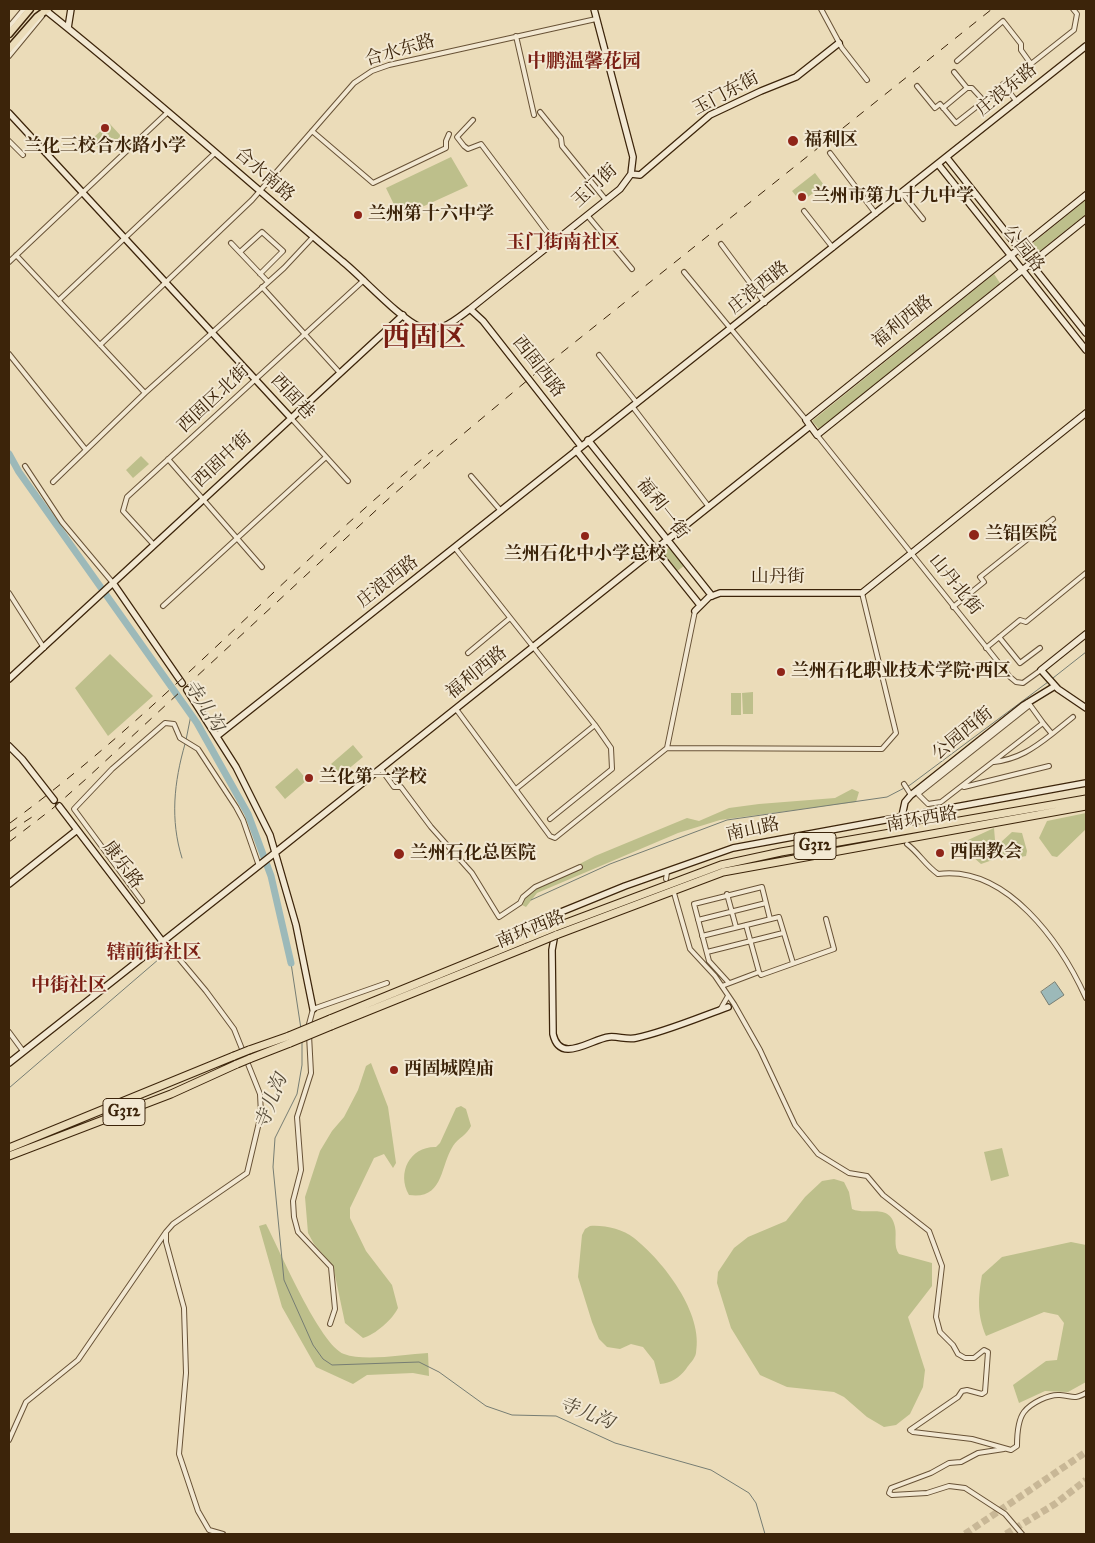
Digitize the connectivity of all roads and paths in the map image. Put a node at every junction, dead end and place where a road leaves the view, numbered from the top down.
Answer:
1 (24, 9) edge
2 (30, 9) edge
3 (46, 9) edge
4 (55, 9) edge
5 (71, 9) edge
6 (594, 9) edge
7 (821, 9) edge
8 (1073, 9) edge
9 (596, 19) junction
10 (9, 26) edge
11 (68, 28) junction
12 (9, 34) edge
13 (516, 36) junction
14 (839, 43) junction
15 (1086, 46) edge
16 (9, 49) edge
17 (9, 56) edge
18 (606, 56) junction
19 (598, 58) tunnel mouth
20 (586, 61) tunnel mouth
21 (957, 61) dead end
22 (577, 64) dead end
23 (1031, 64) junction
24 (954, 72) dead end
25 (867, 80) dead end
26 (1003, 84) junction
27 (917, 86) dead end
28 (967, 88) junction
29 (984, 100) junction
30 (1017, 102) junction
31 (943, 108) junction
32 (168, 112) junction
33 (540, 112) dead end
34 (9, 113) edge
35 (534, 115) dead end
36 (473, 120) dead end
37 (312, 131) junction
38 (449, 134) dead end
39 (9, 141) edge
40 (216, 153) junction
41 (830, 153) dead end
42 (23, 155) dead end
43 (947, 158) junction
44 (938, 164) junction
45 (631, 174) junction
46 (260, 191) junction
47 (82, 193) junction
48 (902, 193) junction
49 (1086, 195) edge
50 (606, 200) junction
51 (804, 211) dead end
52 (876, 214) junction
53 (587, 215) junction
54 (1086, 219) edge
55 (923, 220) dead end
56 (313, 236) junction
57 (124, 238) junction
58 (232, 243) dead end
59 (552, 243) junction
60 (721, 244) dead end
61 (833, 248) junction
62 (1020, 248) junction
63 (240, 252) junction
64 (16, 255) junction
65 (1010, 256) junction
66 (9, 262) edge
67 (1031, 263) junction
68 (632, 269) dead end
69 (1021, 271) junction
70 (684, 272) dead end
71 (260, 274) junction
72 (364, 280) junction
73 (268, 282) junction
74 (166, 283) junction
75 (262, 287) junction
76 (59, 300) junction
77 (765, 303) junction
78 (470, 309) junction
79 (403, 315) junction
80 (732, 329) junction
81 (212, 333) junction
82 (1086, 333) edge
83 (304, 334) junction
84 (100, 345) junction
85 (1086, 350) edge
86 (9, 354) edge
87 (599, 354) dead end
88 (340, 373) junction
89 (255, 379) junction
90 (144, 393) junction
91 (635, 404) junction
92 (1086, 413) edge
93 (291, 418) junction
94 (806, 420) junction
95 (810, 426) junction
96 (817, 435) junction
97 (588, 440) junction
98 (579, 448) junction
99 (86, 450) junction
100 (326, 456) junction
101 (168, 459) junction
102 (25, 466) dead end
103 (471, 476) dead end
104 (348, 481) dead end
105 (53, 482) dead end
106 (202, 500) junction
107 (709, 507) junction
108 (501, 511) junction
109 (1052, 519) dead end
110 (238, 539) junction
111 (667, 540) junction
112 (154, 545) junction
113 (455, 548) junction
114 (655, 550) junction
115 (910, 554) junction
116 (262, 566) dead end
117 (1086, 573) edge
118 (111, 585) junction
119 (862, 592) junction
120 (9, 593) edge
121 (712, 596) junction
122 (700, 605) junction
123 (164, 606) dead end
124 (953, 607) junction
125 (695, 612) joint
126 (510, 618) junction
127 (1086, 634) edge
128 (999, 637) junction
129 (44, 648) junction
130 (533, 648) junction
131 (986, 648) junction
132 (1040, 648) dead end
133 (468, 654) dead end
134 (1041, 670) junction
135 (9, 679) edge
136 (1051, 681) junction
137 (182, 683) dead end
138 (188, 690) dead end
139 (1030, 704) junction
140 (1086, 708) edge
141 (456, 709) junction
142 (1073, 717) dead end
143 (1043, 723) junction
144 (595, 725) junction
145 (1052, 734) junction
146 (218, 736) junction
147 (9, 746) edge
148 (666, 748) junction
149 (994, 762) junction
150 (1049, 766) dead end
151 (381, 769) junction
152 (1086, 783) edge
153 (905, 785) dead end
154 (961, 788) junction
155 (516, 789) junction
156 (910, 793) junction
157 (1086, 798) edge
158 (54, 800) dead end
159 (59, 806) dead end
160 (1086, 806) edge
161 (550, 819) dead end
162 (902, 820) junction
163 (77, 830) junction
164 (907, 844) tunnel mouth
165 (275, 853) junction
166 (260, 865) junction
167 (580, 867) dead end
168 (667, 872) junction
169 (666, 879) dead end
170 (9, 884) edge
171 (674, 893) dead end
172 (727, 894) junction
173 (142, 901) dead end
174 (766, 904) junction
175 (732, 912) junction
176 (542, 919) junction
177 (770, 919) junction
178 (826, 919) dead end
179 (698, 920) junction
180 (746, 925) junction
181 (524, 926) dead end
182 (736, 927) junction
183 (555, 931) junction
184 (783, 933) junction
185 (702, 936) junction
186 (162, 941) junction
187 (750, 942) junction
188 (708, 952) junction
189 (794, 963) junction
190 (759, 972) junction
191 (387, 983) dead end
192 (729, 983) junction
193 (722, 986) junction
194 (403, 993) junction
195 (728, 996) junction
196 (1086, 998) edge
197 (728, 1007) dead end
198 (313, 1009) junction
199 (720, 1010) junction
200 (9, 1032) edge
201 (289, 1040) junction
202 (24, 1050) junction
203 (9, 1062) edge
204 (25, 1146) junction
205 (9, 1148) edge
206 (9, 1156) edge
207 (166, 1232) junction
208 (330, 1324) dead end
209 (1086, 1393) edge
210 (9, 1440) edge
211 (1007, 1448) junction
212 (222, 1534) edge
213 (1022, 1534) edge

1 - 10 street
2 - 12 main road
3 - 4 street
3 - 11 street, 合水南路
3 - 16 main road
3 - 17 street
5 - 11 street
6 - 9 street, 玉门街
7 - 14 street
8 - 23 street
9 - 13 street, 合水东路
9 - 18 street, 玉门街
11 - 32 street, 合水南路
13 - 35 street
13 - 37 street, 合水东路
14 - 25 street
14 - 45 street, 玉门东街
15 - 30 street, 庄浪东路
18 - 19 street
18 - 45 street, 玉门街
20 - 22 street
21 - 23 street
23 - 26 street
24 - 28 street
26 - 29 street
26 - 30 street
27 - 31 street
28 - 29 street
28 - 31 street
29 - 31 street
30 - 43 street, 庄浪东路
32 - 40 street, 合水南路
32 - 47 street
33 - 50 street
34 - 47 street, 西固巷
36 - 59 street
37 - 38 street
37 - 46 street, 合水东路
39 - 42 street
40 - 46 street, 合水南路
40 - 57 street
41 - 52 street
43 - 44 street, 庄浪西路
43 - 62 street, 公园路
44 - 48 street, 庄浪西路
44 - 65 street, 公园路
45 - 50 street, 玉门街
46 - 56 street, 合水南路
46 - 74 street, 合水东路
47 - 57 street, 西固巷
47 - 64 street
48 - 52 street, 庄浪西路
48 - 55 street
49 - 62 street, 福利西路
50 - 53 street, 玉门街
51 - 61 street
52 - 61 street, 庄浪西路
53 - 59 street, 玉门街
53 - 68 street
54 - 67 street, 福利西路
56 - 72 street, 合水南路
56 - 73 street
57 - 74 street, 西固巷
57 - 76 street
58 - 63 street
59 - 78 street, 玉门街
60 - 77 street
61 - 77 street, 庄浪西路
62 - 65 street, 福利西路
62 - 67 street, 公园路
63 - 71 street
63 - 71 street
64 - 66 street
64 - 76 street
65 - 69 street, 公园路
65 - 94 street, 福利西路
67 - 69 street, 福利西路
67 - 82 street, 公园路
69 - 85 street, 公园路
69 - 96 street, 福利西路
70 - 80 street
71 - 73 street
72 - 79 street, 合水南路
72 - 83 street, 西固区北街
73 - 75 street
74 - 81 street, 西固巷
74 - 84 street
75 - 81 street
75 - 83 street
76 - 84 street
77 - 80 street, 庄浪西路
78 - 79 street, 合水南路
78 - 98 street, 西固西路
79 - 88 street, 西固中街
80 - 91 street, 庄浪西路
80 - 94 street
81 - 89 street, 西固巷
81 - 90 street
83 - 88 street
83 - 89 street, 西固区北街
84 - 90 street
86 - 99 street
87 - 91 street
88 - 93 street, 西固中街
89 - 93 street, 西固巷
89 - 101 street, 西固区北街
90 - 99 street
91 - 97 street, 庄浪西路
91 - 107 street
92 - 115 street
93 - 100 street, 西固巷
93 - 106 street, 西固中街
94 - 95 street
95 - 96 street
95 - 107 street, 福利西路
96 - 115 street, 山丹北街
97 - 98 street, 庄浪西路
97 - 111 street, 福利一街
98 - 108 street, 庄浪西路
98 - 114 street, 福利一街
99 - 105 street
100 - 104 street, 西固巷
100 - 110 street
101 - 106 street
101 - 112 street, 西固区北街
102 - 118 street
103 - 108 street
106 - 110 street
106 - 112 street, 西固中街
107 - 111 street, 福利西路
108 - 113 street, 庄浪西路
109 - 124 street
110 - 116 street
110 - 123 street
111 - 114 street, 福利西路
111 - 121 street, 福利一街
112 - 118 street, 西固中街
113 - 126 street
113 - 146 street, 庄浪西路
114 - 122 street, 福利一街
114 - 130 street, 福利西路
115 - 119 street
115 - 124 street, 山丹北街
117 - 128 street
118 - 129 street, 西固中街
118 - 137 street
119 - 121 street, 山丹街
119 - 148 street
120 - 129 street
121 - 122 street, 山丹街
122 - 125 street, 山丹街
124 - 131 street, 山丹北街
125 - 148 street, 山丹街
126 - 130 street
126 - 133 street
127 - 134 street
128 - 131 street
128 - 132 street
129 - 135 street, 西固中街
130 - 141 street, 福利西路
130 - 144 street
131 - 134 street, 山丹北街
134 - 136 street
136 - 139 street, 公园西街
136 - 140 street
138 - 146 street
139 - 143 street
139 - 154 street
139 - 156 street, 公园西街
141 - 151 street, 福利西路
141 - 155 street
142 - 145 street
143 - 145 street
143 - 149 street
144 - 155 street
144 - 161 street
145 - 149 street
146 - 165 street
147 - 158 street
148 - 155 street
149 - 154 street
150 - 154 street
151 - 165 street, 福利西路
151 - 167 street
152 - 162 street, 南山路
153 - 156 street
156 - 162 street, 公园西街
157 - 183 highway, 南环西路 / G312
159 - 163 street, 康乐路
160 - 183 highway, 南环西路 / G312
162 - 168 street, 南山路
163 - 170 street
163 - 186 street, 康乐路
164 - 196 street
165 - 166 street, 福利西路
165 - 198 street
166 - 173 street
166 - 186 street, 福利西路
168 - 169 street
168 - 176 street, 南山路
171 - 193 street
172 - 174 street
172 - 175 street
172 - 179 street
174 - 175 street
174 - 177 street
175 - 179 street
175 - 182 street
176 - 181 street, 南山路
176 - 199 street
177 - 180 street
177 - 184 street
178 - 189 street
179 - 185 street
180 - 182 street
180 - 187 street
182 - 185 street
183 - 194 highway, 南环西路 / G312, bridge
183 - 194 highway, 南环西路 / G312, bridge
184 - 187 street
184 - 189 street
185 - 188 street
186 - 202 street, 福利西路
186 - 207 street
187 - 188 street
187 - 190 street
188 - 192 street
189 - 190 street
190 - 192 street
191 - 198 street
192 - 193 street
193 - 195 street
194 - 201 highway, 南环西路 / G312, bridge
195 - 199 street
195 - 211 street
197 - 199 street
198 - 208 street
200 - 202 street
201 - 204 highway, 南环西路 / G312, bridge
201 - 204 highway, 南环西路 / G312, bridge
202 - 203 street, 福利西路
204 - 205 highway, 南环西路 / G312
204 - 206 highway, 南环西路 / G312
207 - 210 street
207 - 212 street
209 - 211 street
211 - 213 street

